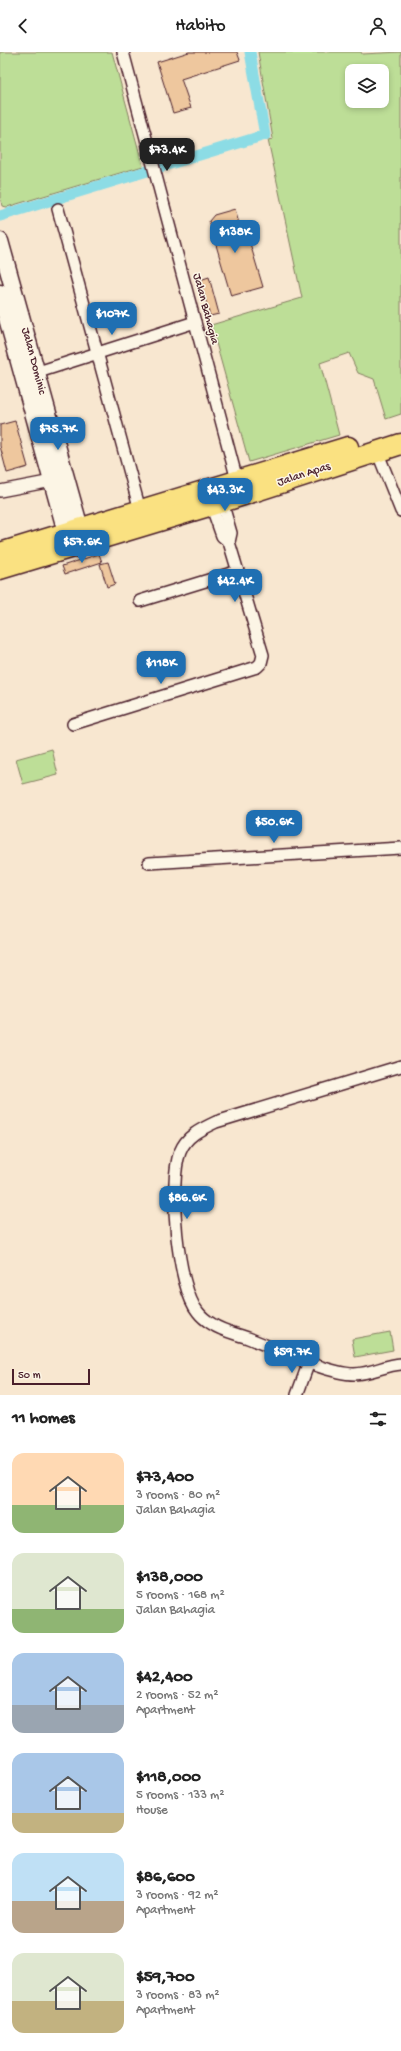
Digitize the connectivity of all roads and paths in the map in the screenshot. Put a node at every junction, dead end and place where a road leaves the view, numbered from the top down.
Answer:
1 (123, 52) edge
2 (58, 209) dead end
3 (0, 240) edge
4 (0, 293) edge
5 (195, 322) junction
6 (97, 353) junction
7 (30, 375) junction
8 (401, 431) edge
9 (401, 444) edge
10 (376, 451) junction
11 (237, 480) junction
12 (52, 481) junction
13 (0, 491) edge
14 (216, 503) junction
15 (140, 510) junction
16 (401, 511) edge
17 (79, 534) junction
18 (0, 553) edge
19 (0, 569) edge
20 (238, 571) junction
21 (140, 601) dead end
22 (73, 724) dead end
23 (401, 848) edge
24 (149, 864) dead end
25 (401, 1066) edge
26 (309, 1362) junction
27 (401, 1364) edge
28 (296, 1395) edge

1 - 5 street, Jalan Bahagia
2 - 6 street
3 - 7 street, Jalan Dominic
4 - 7 street, Jalan Dominic
5 - 6 street
5 - 11 street, Jalan Bahagia
6 - 7 street
6 - 15 street
7 - 12 street, Jalan Dominic
7 - 17 street, Jalan Dominic
8 - 11 highway, Jalan Apas
9 - 10 highway, Jalan Apas
10 - 14 highway, Jalan Apas
10 - 16 street
11 - 15 highway, Jalan Apas
12 - 13 street
12 - 17 street, Jalan Dominic
14 - 17 highway, Jalan Apas
14 - 20 street
15 - 17 highway, Jalan Apas
17 - 18 highway, Jalan Apas
17 - 19 highway, Jalan Apas
20 - 21 street
20 - 22 street
23 - 24 street
25 - 26 street
26 - 27 street
26 - 28 street

